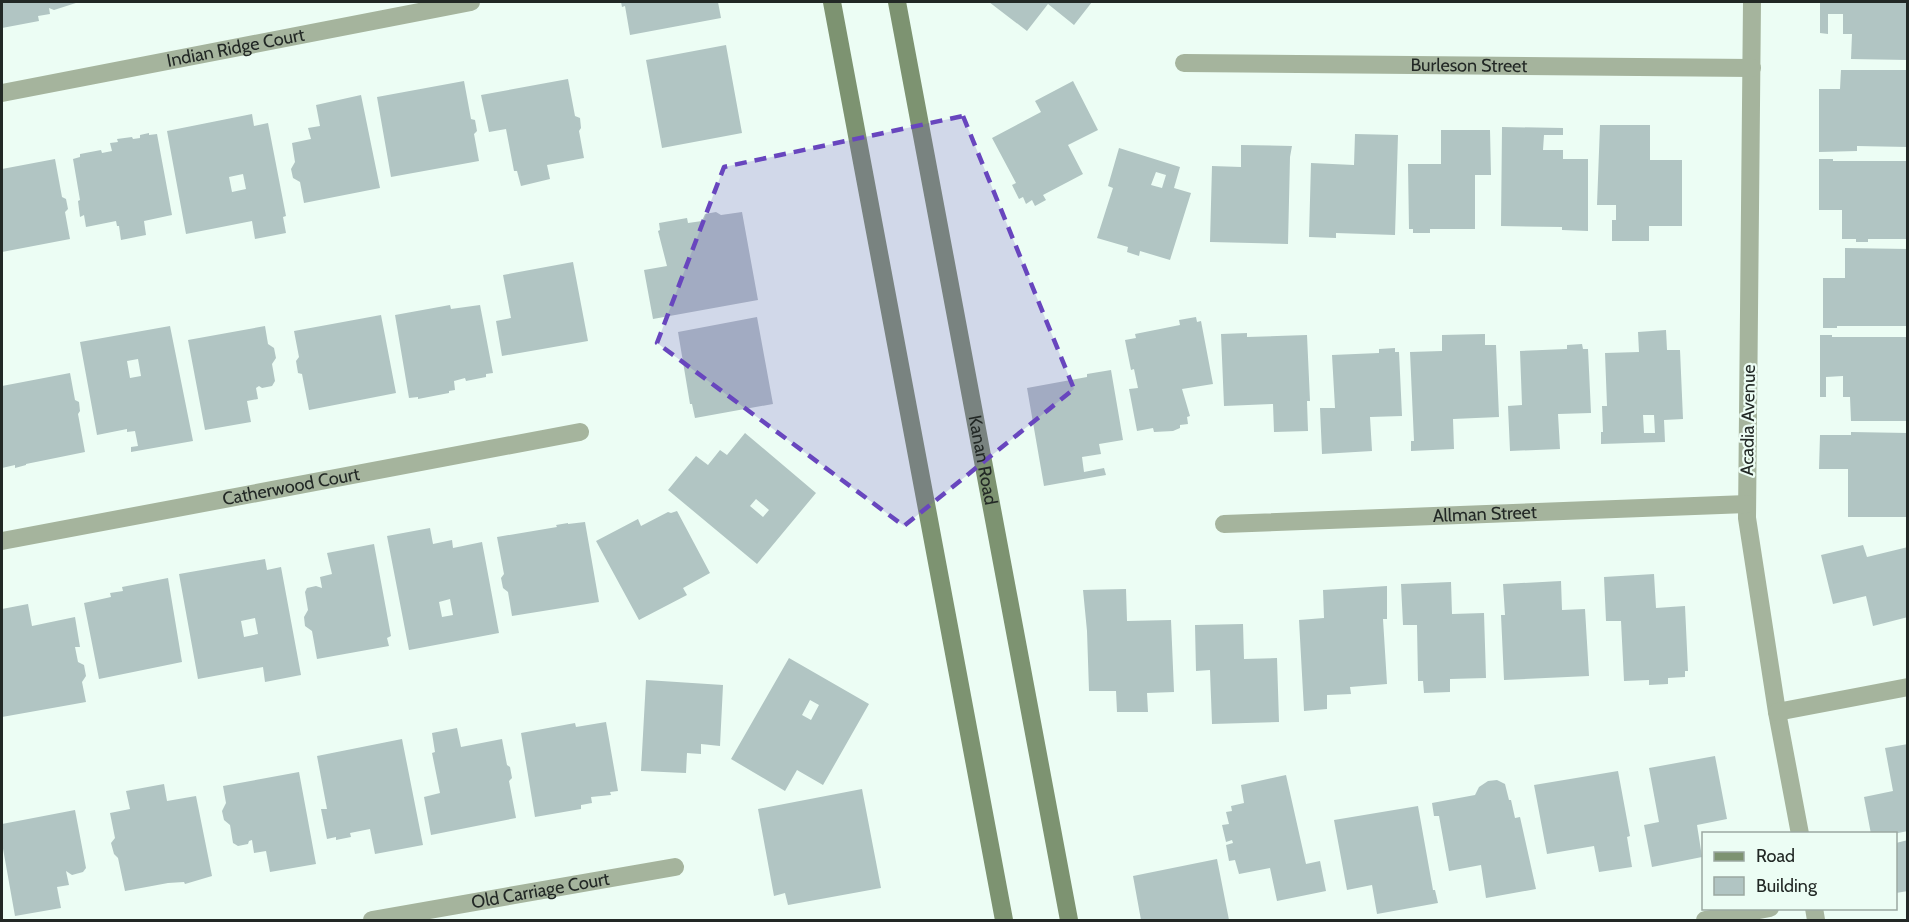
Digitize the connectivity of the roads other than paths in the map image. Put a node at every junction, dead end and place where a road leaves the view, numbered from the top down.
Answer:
1 (471, 2) edge
2 (832, 2) edge
3 (897, 2) edge
4 (1752, 2) edge
5 (1184, 63) dead end
6 (1752, 68) junction
7 (2, 93) edge
8 (580, 432) dead end
9 (1747, 504) junction
10 (1224, 524) dead end
11 (2, 541) edge
12 (1908, 687) edge
13 (1777, 712) junction
14 (1800, 832) edge
15 (675, 867) dead end
16 (1765, 910) edge
17 (372, 921) edge
18 (1004, 921) edge
19 (1069, 921) edge
20 (1705, 921) edge

1 - 7 street, Indian Ridge Court
2 - 18 main road
3 - 19 main road, Kanan Road
4 - 6 street, Acadia Avenue
5 - 6 street, Burleson Street
6 - 9 street, Acadia Avenue
8 - 11 street, Catherwood Court
9 - 10 street, Allman Street
9 - 13 street, Acadia Avenue
12 - 13 street
13 - 14 street, Acadia Avenue
15 - 17 street, Old Carriage Court
16 - 20 street

